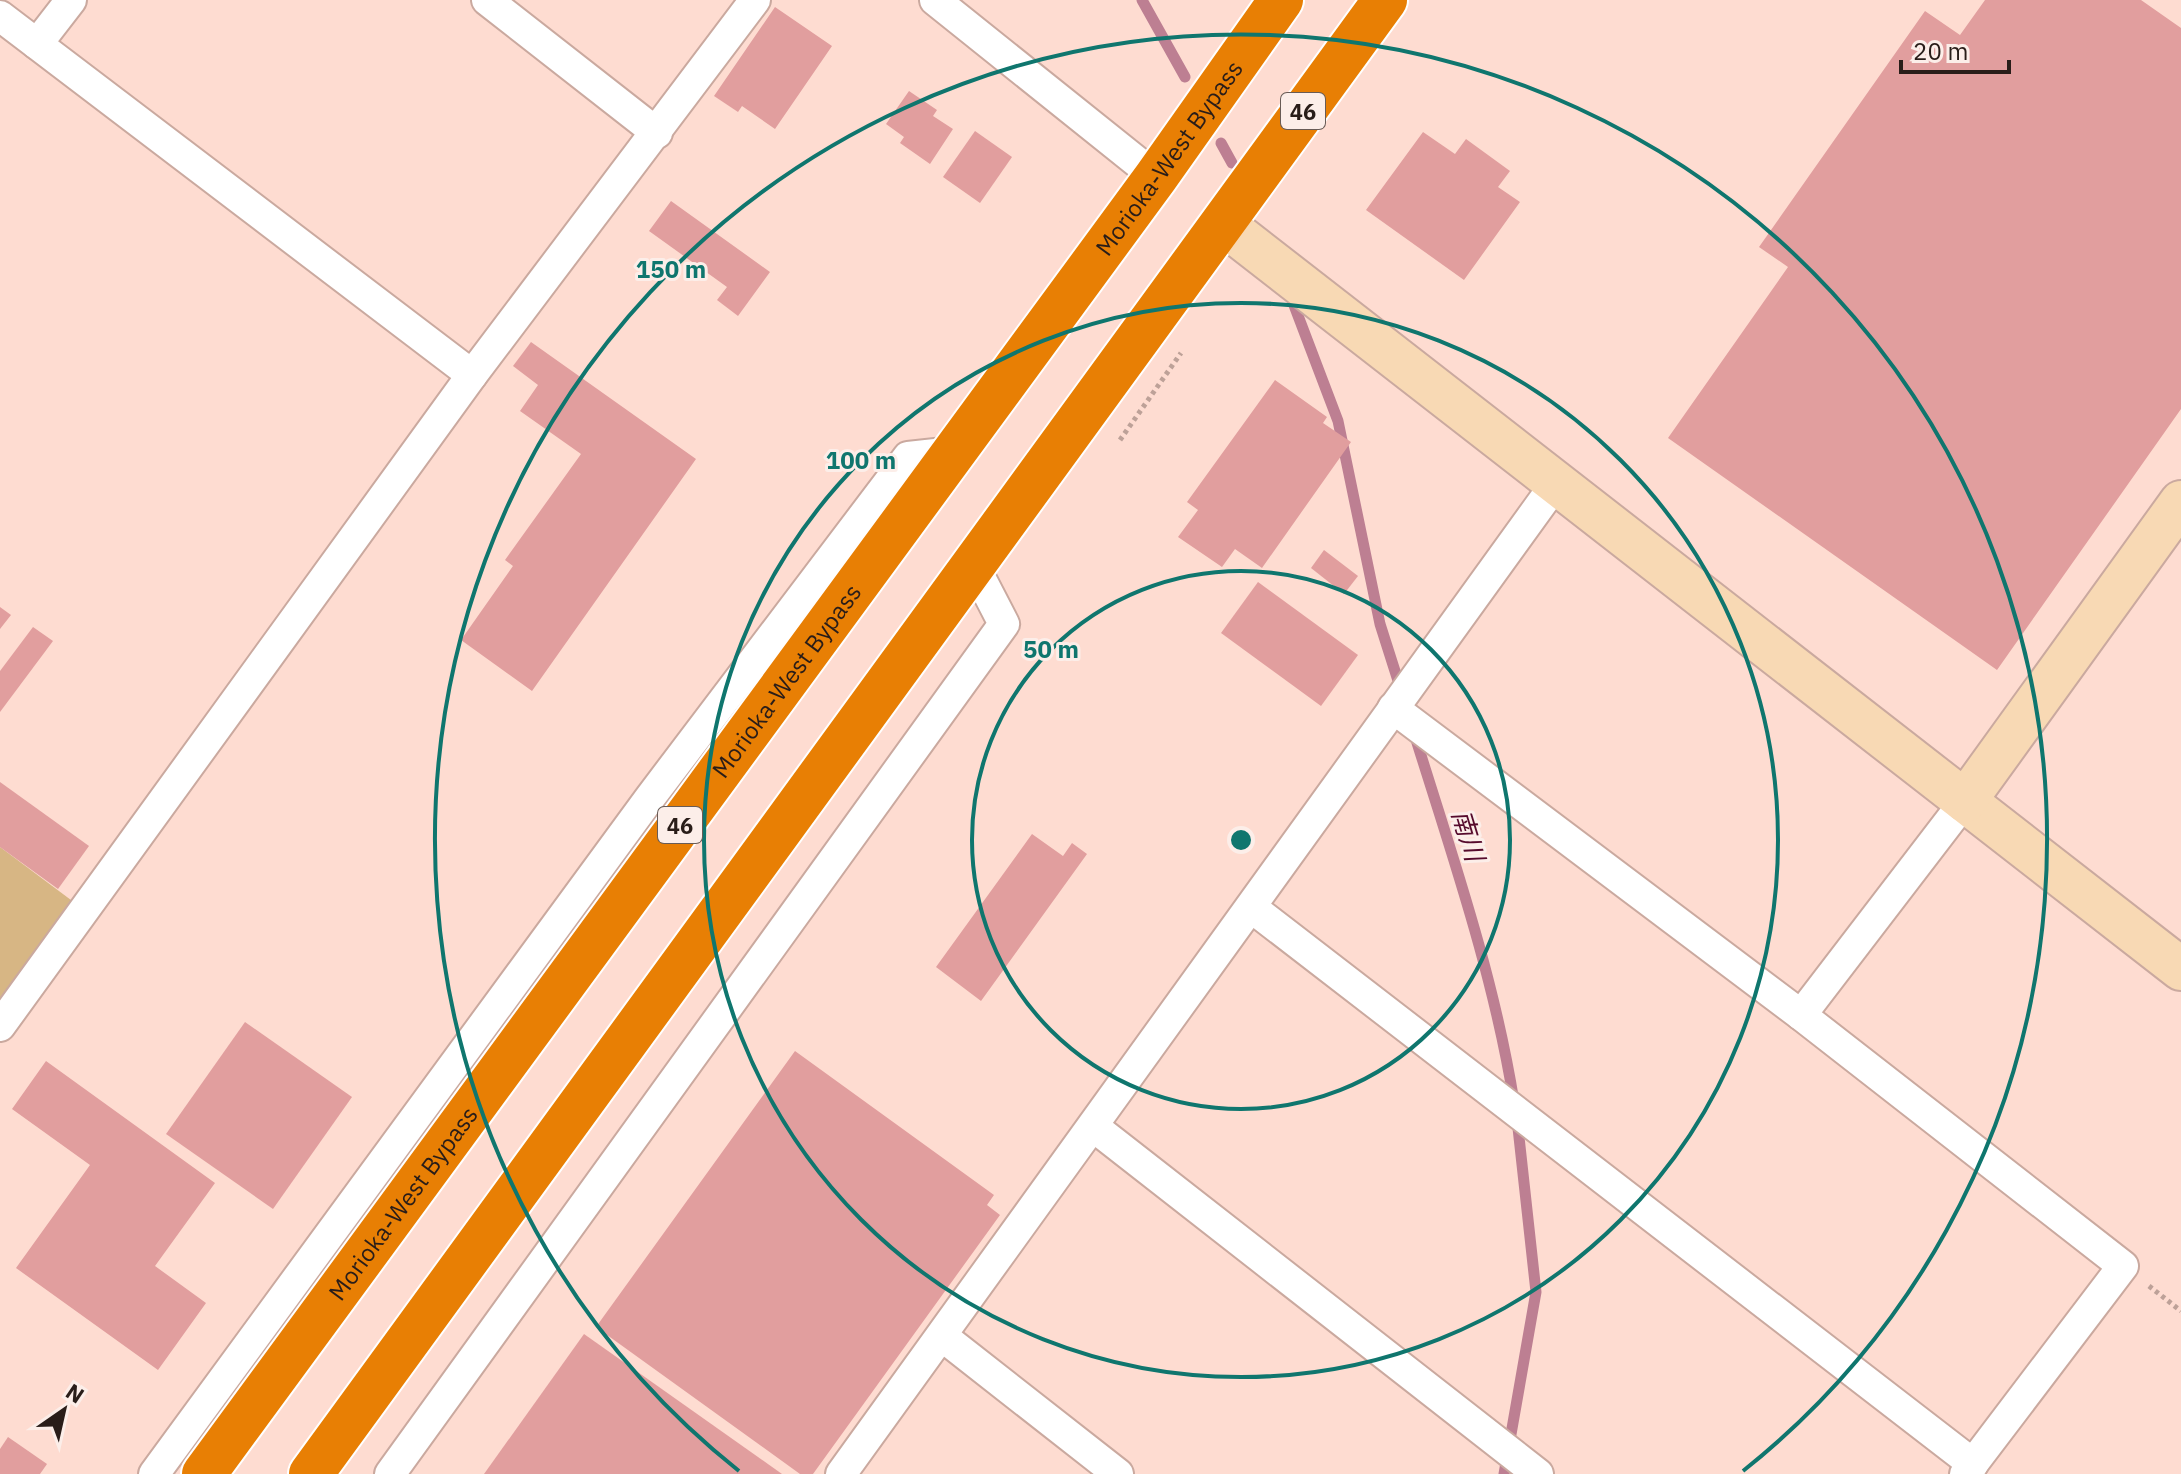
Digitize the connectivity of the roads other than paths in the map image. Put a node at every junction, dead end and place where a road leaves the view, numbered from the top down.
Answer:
1 (71, 0) edge
2 (487, 0) edge
3 (755, 0) edge
4 (935, 0) edge
5 (1281, 0) edge
6 (1385, 0) edge
7 (0, 16) edge
8 (37, 44) junction
9 (657, 133) junction
10 (1156, 177) junction
11 (1237, 234) junction
12 (472, 375) junction
13 (954, 452) junction
14 (1557, 482) junction
15 (2181, 502) edge
16 (973, 564) junction
17 (1393, 708) junction
18 (1965, 801) junction
19 (1251, 907) junction
20 (2181, 969) edge
21 (1801, 1015) junction
22 (0, 1026) edge
23 (1094, 1127) junction
24 (942, 1336) junction
25 (1969, 1469) edge
26 (154, 1474) edge
27 (204, 1474) edge
28 (311, 1474) edge
29 (390, 1474) edge
30 (841, 1474) edge
31 (1118, 1474) edge
32 (1538, 1474) edge

1 - 8 street
2 - 9 street
3 - 9 street
4 - 10 street
5 - 10 highway, Morioka-West Bypass / 46
6 - 11 highway, 46
7 - 8 street
8 - 12 street
9 - 12 street
10 - 13 highway, Morioka-West Bypass / 46
11 - 14 street
11 - 16 highway, 46
12 - 22 street
13 - 26 street
13 - 27 highway, Morioka-West Bypass / 46
14 - 17 street
14 - 18 street
15 - 18 street
16 - 28 highway, 46
16 - 29 street
17 - 19 street
17 - 21 street
18 - 20 street
18 - 21 street
19 - 23 street
19 - 25 street
21 - 25 street
23 - 24 street
23 - 32 street
24 - 30 street
24 - 31 street

